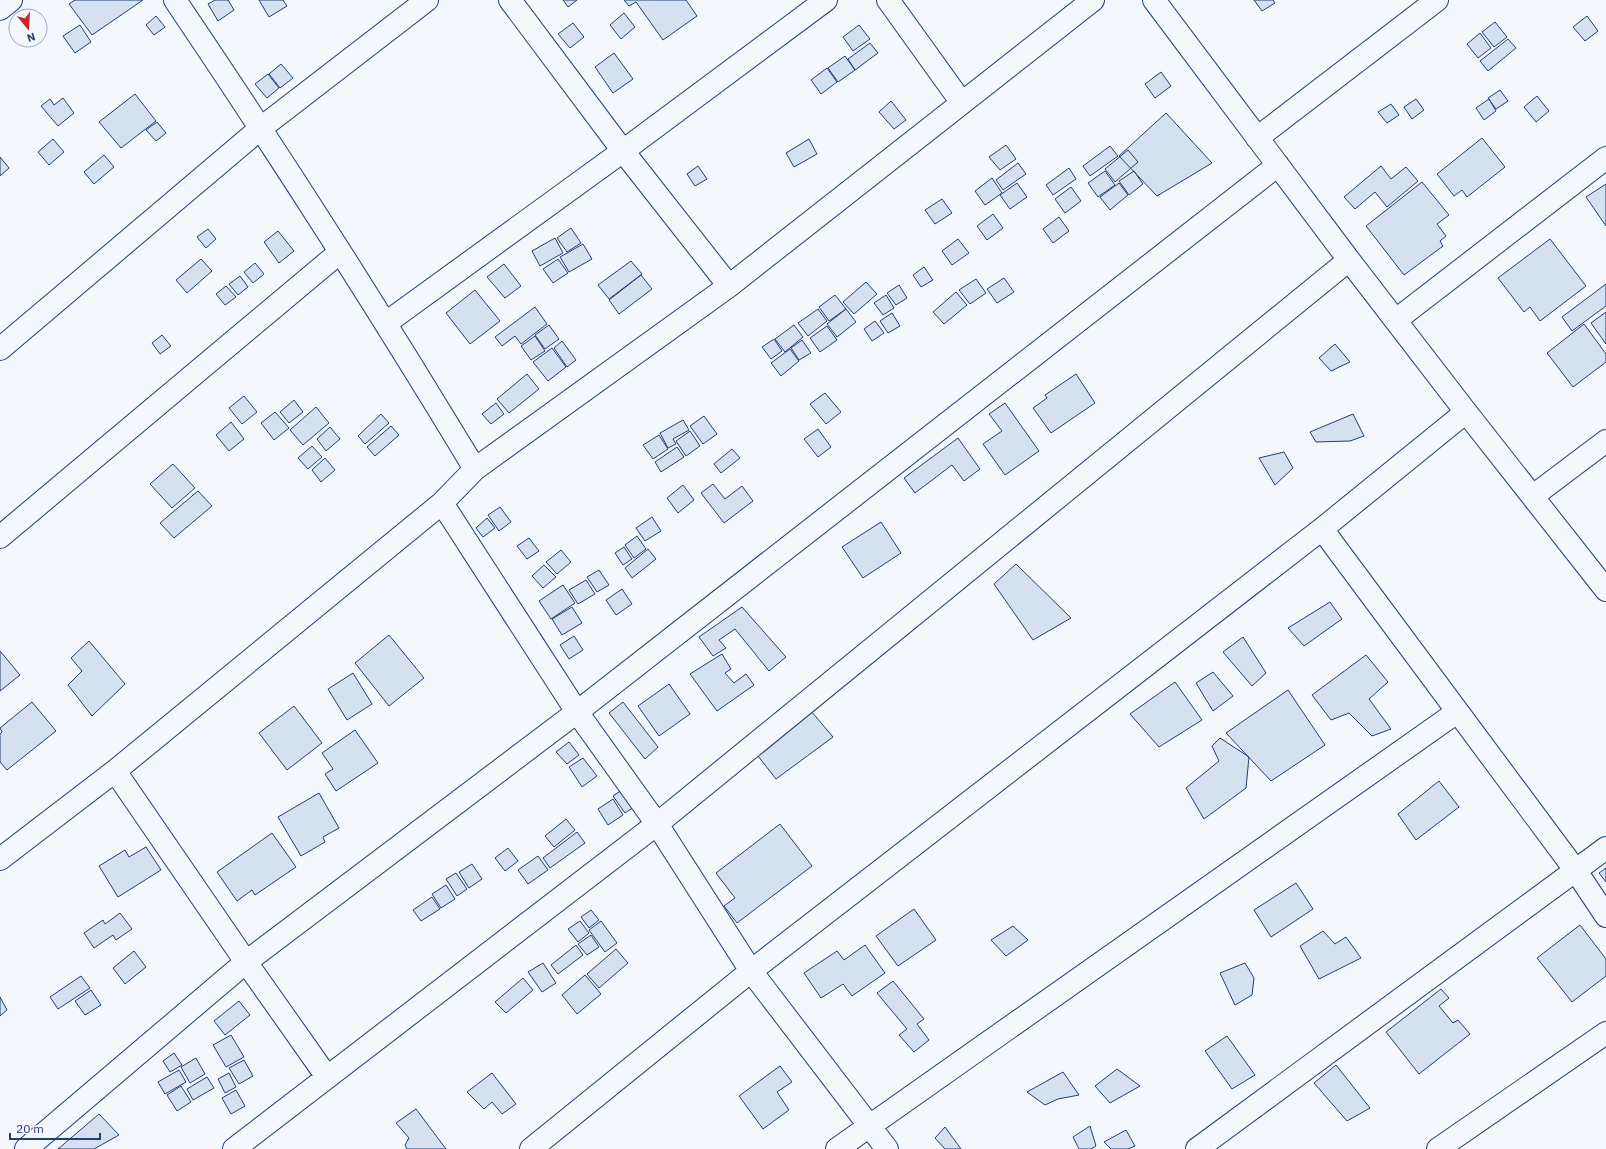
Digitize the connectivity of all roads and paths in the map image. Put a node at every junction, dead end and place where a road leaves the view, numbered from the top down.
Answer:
1 (11, 0) edge
2 (175, 0) edge
3 (427, 0) edge
4 (510, 0) edge
5 (826, 0) edge
6 (888, 0) edge
7 (1093, 0) edge
8 (1154, 0) edge
9 (1437, 0) edge
10 (0, 9) edge
11 (962, 103) junction
12 (261, 128) junction
13 (1257, 138) junction
14 (624, 151) junction
15 (1606, 158) edge
16 (1278, 165) junction
17 (340, 252) junction
18 (1349, 260) junction
19 (729, 286) junction
20 (1396, 320) junction
21 (386, 323) junction
22 (0, 349) edge
23 (1466, 412) junction
24 (1606, 441) edge
25 (476, 469) junction
26 (1533, 496) junction
27 (442, 503) junction
28 (1322, 529) junction
29 (1, 534) edge
30 (1606, 590) edge
31 (578, 712) junction
32 (1457, 712) junction
33 (115, 771) junction
34 (657, 824) junction
35 (1606, 848) edge
36 (0, 859) edge
37 (1576, 871) junction
38 (1606, 916) edge
39 (246, 962) junction
40 (751, 971) junction
41 (1606, 1033) edge
42 (327, 1077) junction
43 (870, 1126) junction
44 (26, 1149) edge
45 (234, 1149) edge
46 (530, 1149) edge
47 (837, 1149) edge
48 (887, 1149) edge
49 (1197, 1149) edge
50 (1438, 1149) edge

1 - 10 street
2 - 12 street
3 - 12 street
4 - 14 street
5 - 14 street
6 - 11 street
7 - 11 street
8 - 13 street
9 - 13 street
11 - 19 street
12 - 17 street
12 - 22 street
13 - 16 street
14 - 19 street
14 - 21 street
15 - 20 street
16 - 18 street
16 - 31 street
17 - 21 street
17 - 29 street
18 - 20 street
18 - 34 street
19 - 25 street
20 - 23 street
21 - 25 street
23 - 26 street
23 - 28 street
24 - 26 street
25 - 27 street
26 - 30 street
27 - 31 street
27 - 33 street
28 - 32 street
28 - 40 street
31 - 34 street
31 - 39 street
32 - 37 street
32 - 43 street
33 - 36 street
33 - 39 street
34 - 40 street
34 - 42 street
35 - 37 street
37 - 38 street
37 - 49 street
39 - 42 street
39 - 44 street
40 - 43 street
40 - 46 street
41 - 50 street
42 - 45 street
43 - 47 street
43 - 48 street

